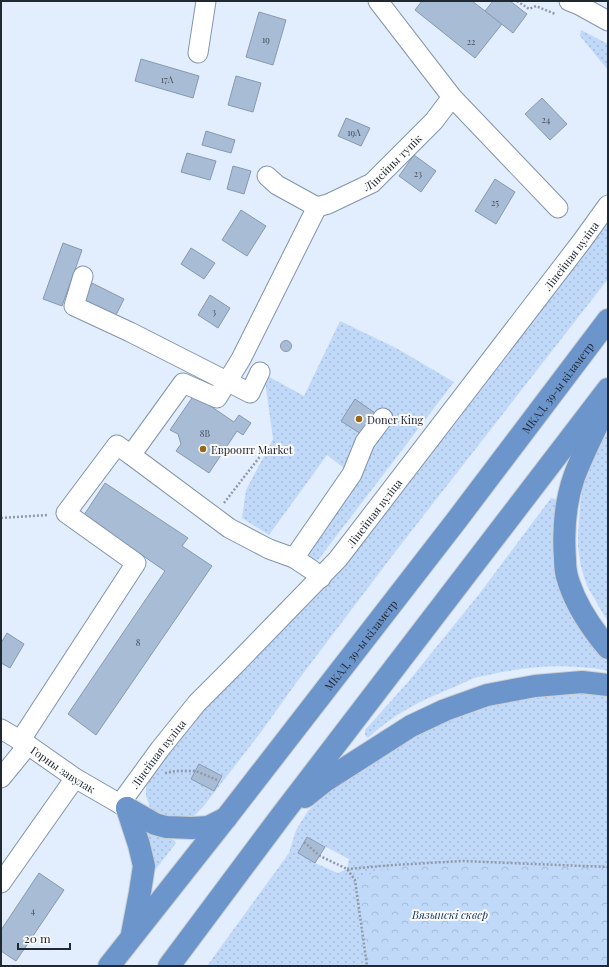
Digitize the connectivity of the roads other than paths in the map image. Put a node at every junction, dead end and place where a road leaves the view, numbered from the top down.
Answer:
1 (206, 1) edge
2 (378, 1) edge
3 (570, 1) edge
4 (608, 21) edge
5 (198, 53) dead end
6 (452, 97) junction
7 (267, 176) dead end
8 (608, 205) edge
9 (316, 207) junction
10 (558, 208) dead end
11 (84, 276) dead end
12 (608, 320) edge
13 (260, 372) dead end
14 (227, 382) junction
15 (608, 389) edge
16 (608, 402) edge
17 (383, 418) dead end
18 (131, 455) junction
19 (294, 558) junction
20 (321, 578) junction
21 (608, 648) edge
22 (608, 685) edge
23 (1, 729) edge
24 (24, 743) junction
25 (1, 778) edge
26 (75, 778) junction
27 (124, 806) junction
28 (280, 816) junction
29 (226, 818) junction
30 (1, 883) edge
31 (131, 937) junction
32 (109, 966) edge
33 (169, 966) edge

1 - 5 street
2 - 6 street
3 - 4 street
6 - 9 street, Лінейны тупік
6 - 10 street
7 - 9 street
8 - 20 street, Лінейная вуліца
9 - 14 street
11 - 14 street
12 - 29 highway, МКАД, 39-ы кіламетр
13 - 14 street
14 - 18 street
15 - 28 highway
16 - 21 highway
17 - 19 street
18 - 19 street
18 - 24 street
19 - 20 street
20 - 27 street, Лінейная вуліца
22 - 28 highway
23 - 24 street, Горны завулак
24 - 25 street
24 - 26 street, Горны завулак
26 - 27 street, Горны завулак
26 - 30 street
27 - 29 highway
27 - 31 highway
28 - 33 highway
29 - 31 highway, МКАД, 39-ы кіламетр
31 - 32 highway, МКАД, 39-ы кіламетр

